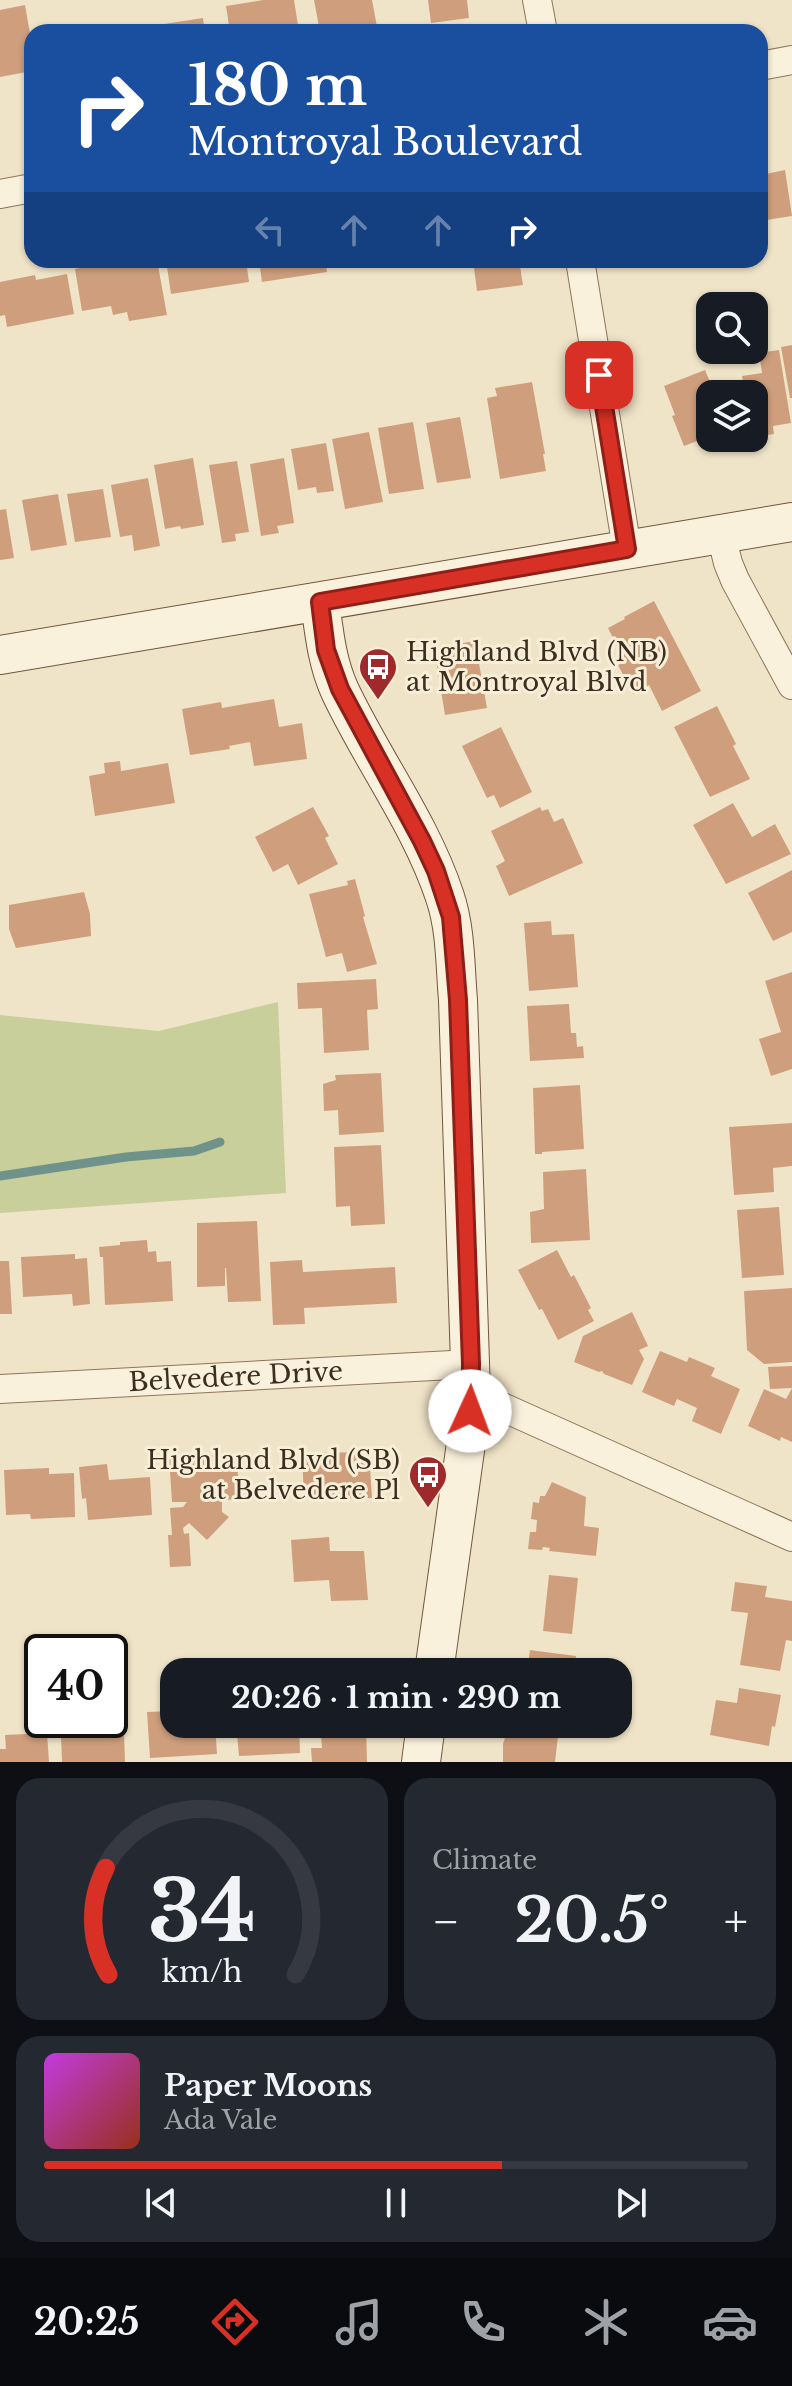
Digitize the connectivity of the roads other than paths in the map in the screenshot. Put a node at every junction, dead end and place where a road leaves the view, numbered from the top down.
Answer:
1 (537, 0) edge
2 (542, 24) edge
3 (792, 60) edge
4 (768, 64) edge
5 (24, 190) edge
6 (0, 194) edge
7 (581, 268) edge
8 (792, 522) edge
9 (721, 534) junction
10 (627, 549) junction
11 (320, 602) junction
12 (0, 655) edge
13 (792, 685) edge
14 (471, 1379) junction
15 (0, 1389) edge
16 (792, 1537) edge
17 (436, 1658) edge
18 (424, 1738) edge
19 (421, 1762) edge

1 - 2 street
3 - 4 street
5 - 6 street
7 - 10 street
8 - 9 street
9 - 10 street
9 - 13 street
10 - 11 street
11 - 12 street
11 - 14 street
14 - 15 street, Belvedere Drive
14 - 16 street, Belvedere Drive
14 - 17 street
18 - 19 street

